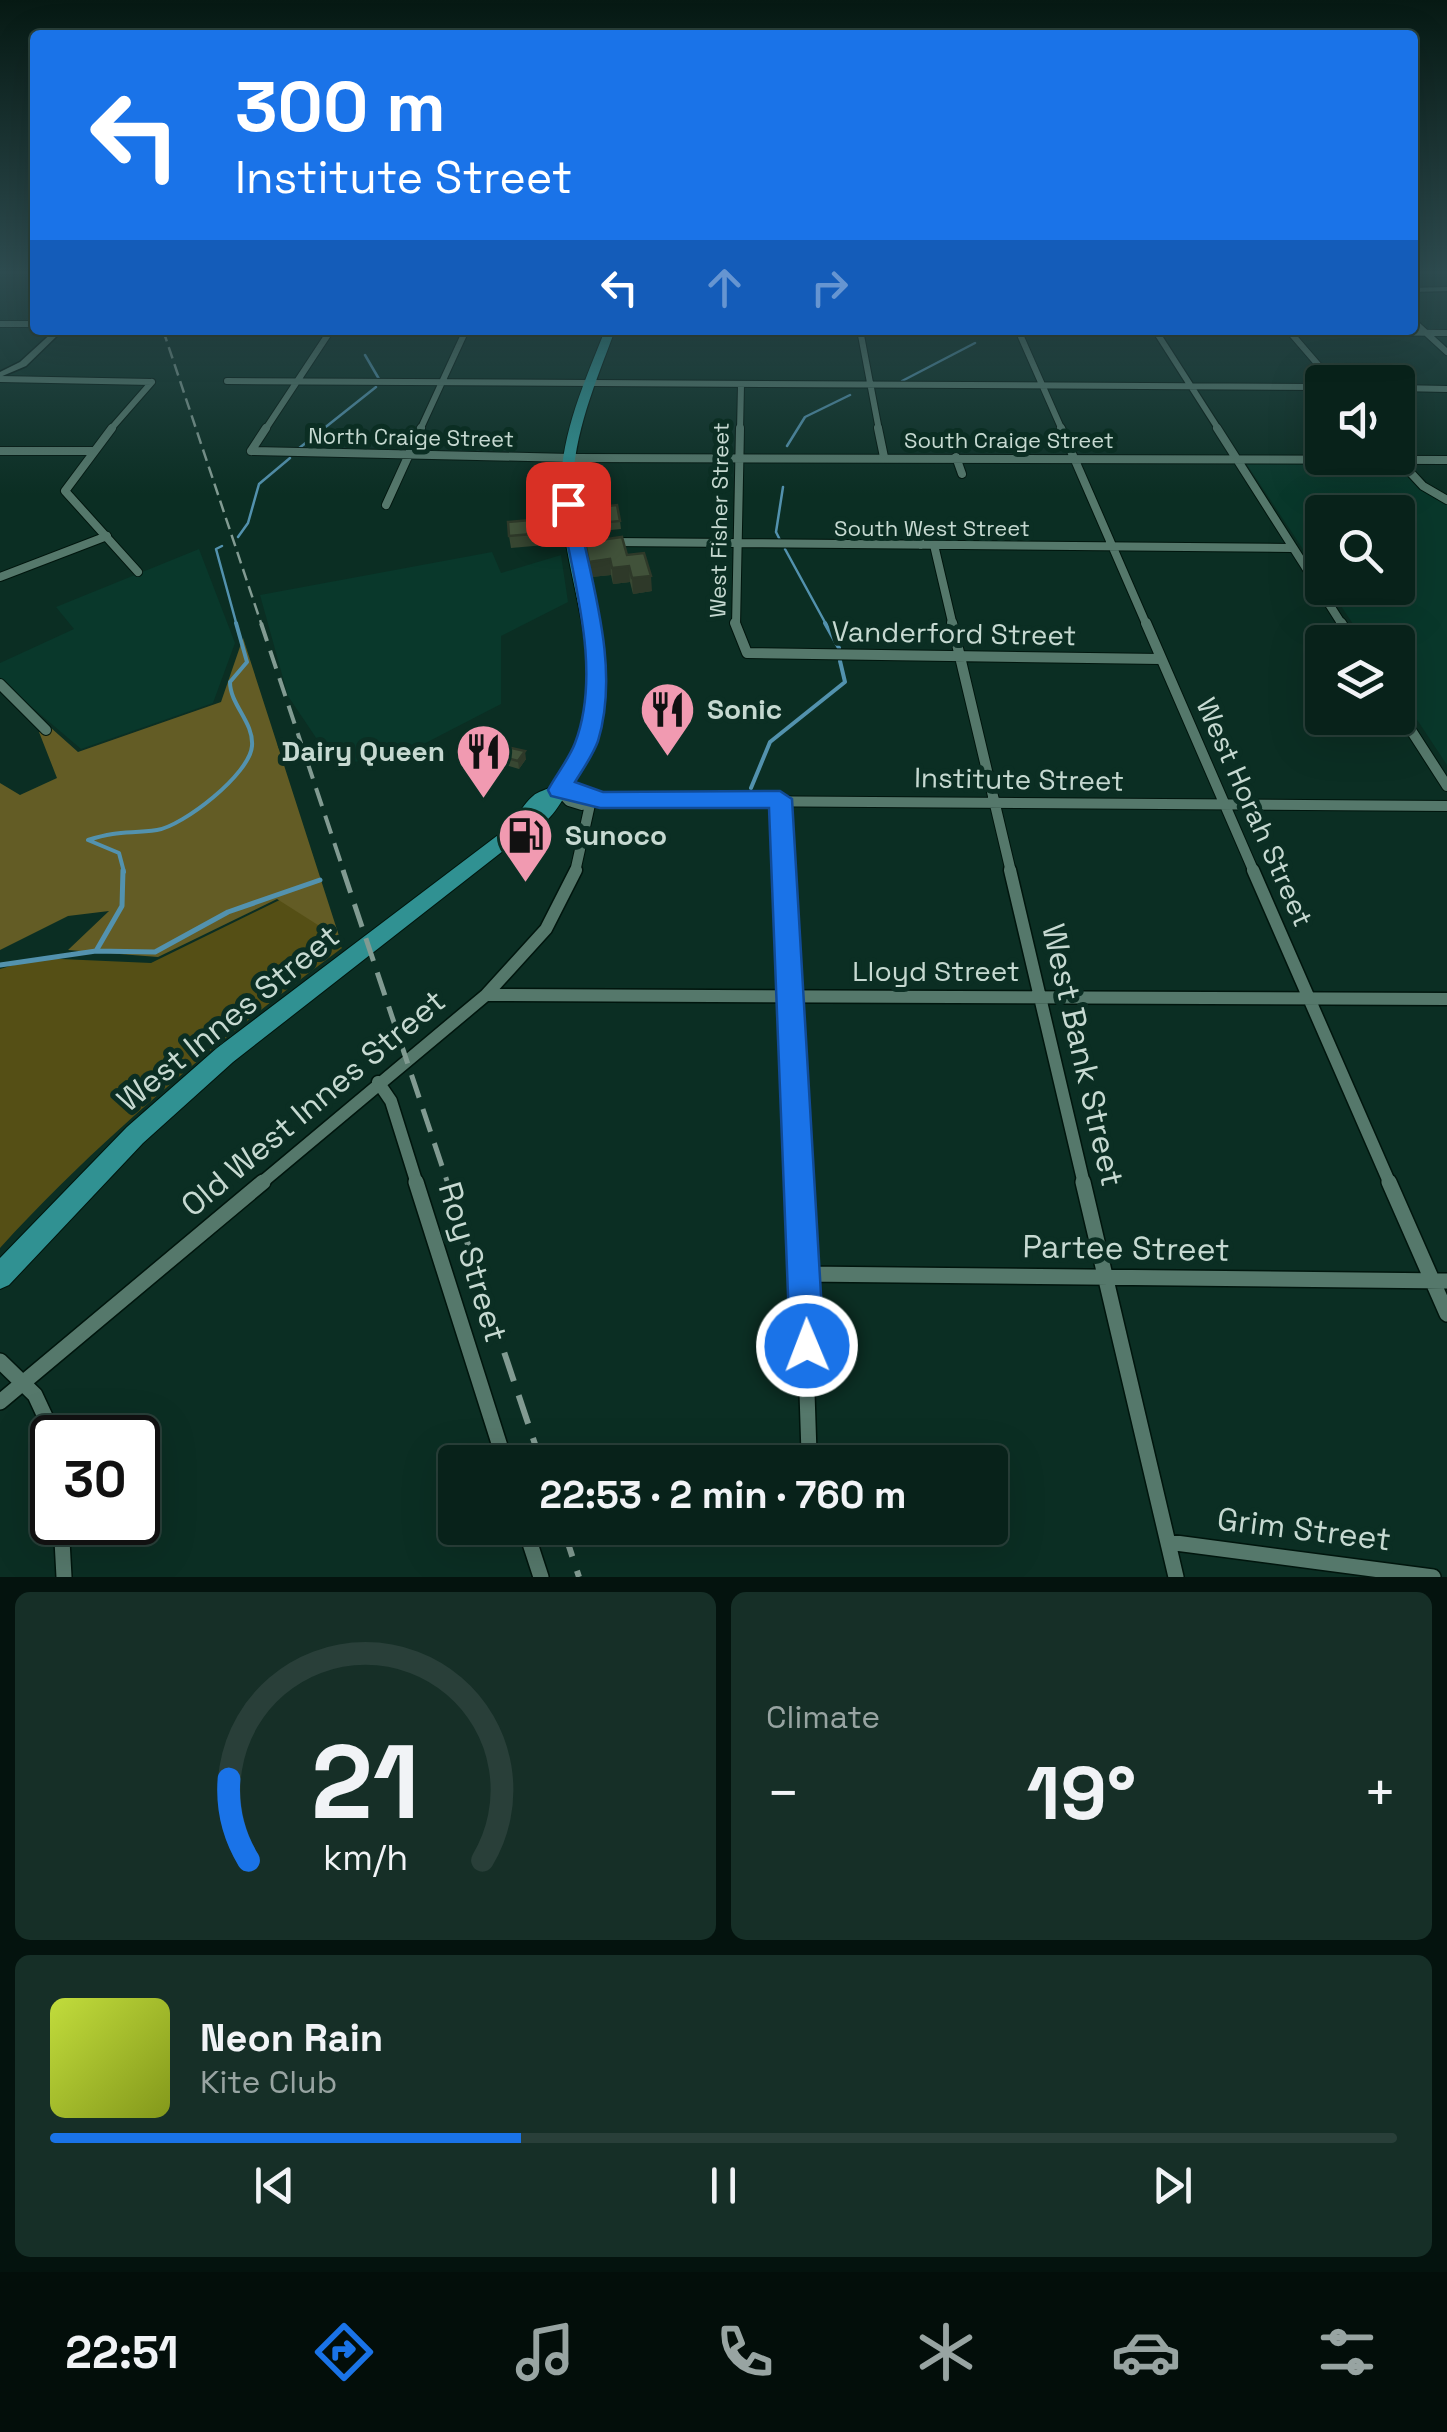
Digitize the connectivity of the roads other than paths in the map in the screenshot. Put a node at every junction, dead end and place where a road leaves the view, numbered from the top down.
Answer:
1 (40, 348) edge
2 (319, 348) edge
3 (458, 348) edge
4 (603, 348) edge
5 (864, 348) edge
6 (1025, 348) edge
7 (1166, 348) edge
8 (1, 380) edge
9 (227, 380) dead end
10 (295, 381) junction
11 (441, 382) junction
12 (590, 384) junction
13 (741, 384) junction
14 (871, 385) junction
15 (1041, 385) junction
16 (1190, 386) junction
17 (1305, 387) edge
18 (1415, 388) edge
19 (1447, 388) edge
20 (0, 451) edge
21 (92, 451) junction
22 (408, 454) junction
23 (884, 457) junction
24 (956, 457) junction
25 (571, 458) junction
26 (741, 458) junction
27 (1072, 459) junction
28 (1235, 459) junction
29 (1305, 459) edge
30 (1415, 459) edge
31 (1447, 460) edge
32 (962, 474) dead end
33 (1412, 475) edge
34 (1447, 500) edge
35 (386, 505) dead end
36 (916, 526) dead end
37 (107, 536) junction
38 (593, 542) edge
39 (738, 545) junction
40 (928, 545) junction
41 (1112, 547) junction
42 (1292, 548) junction
43 (138, 572) dead end
44 (0, 577) edge
45 (1343, 625) edge
46 (747, 653) joint
47 (960, 655) junction
48 (1161, 659) junction
49 (0, 684) edge
50 (46, 730) dead end
51 (1414, 735) edge
52 (1447, 786) edge
53 (559, 790) junction
54 (780, 799) junction
55 (591, 800) junction
56 (996, 802) junction
57 (1224, 804) junction
58 (1447, 806) edge
59 (486, 995) junction
60 (1042, 996) junction
61 (792, 997) junction
62 (1447, 999) edge
63 (1310, 1000) junction
64 (378, 1082) junction
65 (805, 1274) junction
66 (1105, 1275) junction
67 (0, 1276) edge
68 (1440, 1281) edge
69 (1447, 1314) edge
70 (0, 1362) edge
71 (26, 1380) junction
72 (0, 1402) edge
73 (48, 1415) edge
74 (500, 1445) edge
75 (809, 1445) edge
76 (1168, 1542) junction
77 (62, 1545) edge
78 (530, 1545) edge
79 (64, 1577) edge
80 (540, 1577) edge
81 (1176, 1577) edge
82 (1434, 1577) edge

1 - 8 street
2 - 10 street
3 - 11 street
4 - 12 main road, West Innes Street
5 - 14 street
6 - 15 street, West Horah Street
7 - 16 street
8 - 21 street
9 - 10 street
10 - 11 street
10 - 22 street, North Craige Street
11 - 12 street
11 - 22 street
12 - 13 street
12 - 25 main road, West Innes Street
13 - 14 street
13 - 26 street, West Fisher Street
14 - 15 street
14 - 23 street
15 - 16 street
15 - 27 street, West Horah Street
16 - 17 street
16 - 28 street
18 - 19 street
20 - 21 street
21 - 37 street
22 - 25 street, North Craige Street
22 - 35 street
23 - 24 street, South Craige Street
23 - 26 street, South Craige Street
24 - 27 street, South Craige Street
24 - 32 street
25 - 26 street, South Craige Street
25 - 53 main road, West Innes Street
26 - 39 street, West Fisher Street
27 - 28 street, South Craige Street
27 - 41 street, West Horah Street
28 - 29 street, South Craige Street
28 - 42 street
30 - 31 street, South Craige Street
33 - 34 street
36 - 40 street, West Bank Street
37 - 43 street
37 - 44 street
38 - 39 street, South West Street
39 - 40 street, South West Street
39 - 46 street, West Fisher Street
40 - 41 street, South West Street
40 - 47 street, West Bank Street
41 - 42 street, South West Street
41 - 48 street, West Horah Street
42 - 45 street
46 - 47 street, Vanderford Street
47 - 48 street, Vanderford Street
47 - 56 street, West Bank Street
48 - 57 street, West Horah Street
49 - 50 street
51 - 52 street
53 - 55 street, Institute Street
53 - 67 main road, West Innes Street
54 - 55 street, Institute Street
54 - 56 street, Institute Street
54 - 61 street
55 - 59 street, Old West Innes Street
56 - 57 street, Institute Street
56 - 60 street, West Bank Street
57 - 58 street, Institute Street
57 - 63 street, West Horah Street
59 - 61 street, Lloyd Street
59 - 64 street, Old West Innes Street
60 - 61 street, Lloyd Street
60 - 63 street, Lloyd Street
60 - 66 street, West Bank Street
61 - 65 street
62 - 63 street, Lloyd Street
63 - 68 street, West Horah Street
64 - 71 street, Old West Innes Street
64 - 74 street, Roy Street
65 - 66 street, Partee Street
65 - 75 street
66 - 68 street, Partee Street
66 - 76 street, West Bank Street
68 - 69 street, West Horah Street
70 - 71 street
71 - 72 street, Old West Innes Street
71 - 73 street
76 - 81 street, West Bank Street
76 - 82 street, Grim Street
77 - 79 street
78 - 80 street

